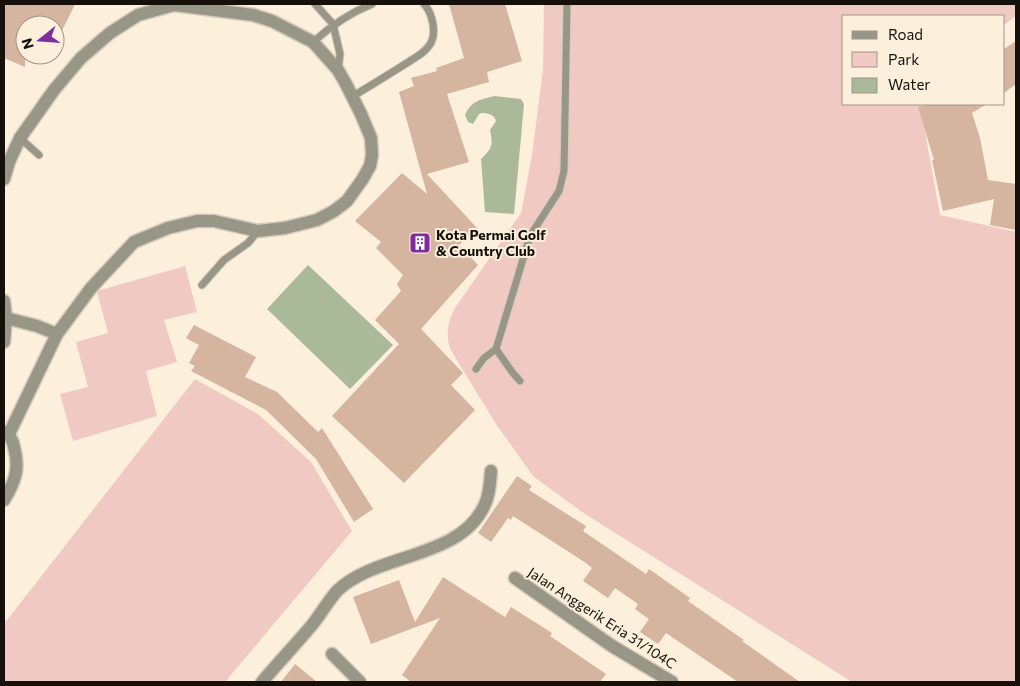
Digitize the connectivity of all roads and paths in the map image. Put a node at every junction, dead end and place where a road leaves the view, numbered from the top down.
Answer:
1 (174, 4) edge
2 (218, 4) edge
3 (315, 4) edge
4 (372, 4) edge
5 (424, 4) edge
6 (567, 4) edge
7 (206, 8) junction
8 (333, 24) junction
9 (313, 42) junction
10 (338, 70) junction
11 (354, 96) junction
12 (20, 138) junction
13 (39, 155) dead end
14 (4, 180) edge
15 (258, 231) junction
16 (202, 285) dead end
17 (4, 301) edge
18 (6, 318) junction
19 (57, 334) junction
20 (4, 342) edge
21 (496, 349) junction
22 (476, 369) dead end
23 (520, 381) dead end
24 (6, 433) edge
25 (491, 471) dead end
26 (4, 500) edge
27 (515, 578) dead end
28 (332, 654) dead end
29 (262, 682) edge
30 (360, 682) edge
31 (672, 682) edge

1 - 7 street
1 - 12 street
2 - 7 lane
3 - 8 lane
4 - 8 lane
5 - 11 lane
6 - 21 lane
7 - 9 street
8 - 9 lane
8 - 10 lane
9 - 10 street
10 - 11 street
11 - 15 street
12 - 13 lane
12 - 14 street
15 - 16 lane
15 - 19 street
17 - 18 street
18 - 19 street
18 - 20 street
19 - 24 street
21 - 22 lane
21 - 23 lane
24 - 26 street
25 - 29 street
27 - 31 street, Jalan Anggerik Eria 31/104C
28 - 30 street

